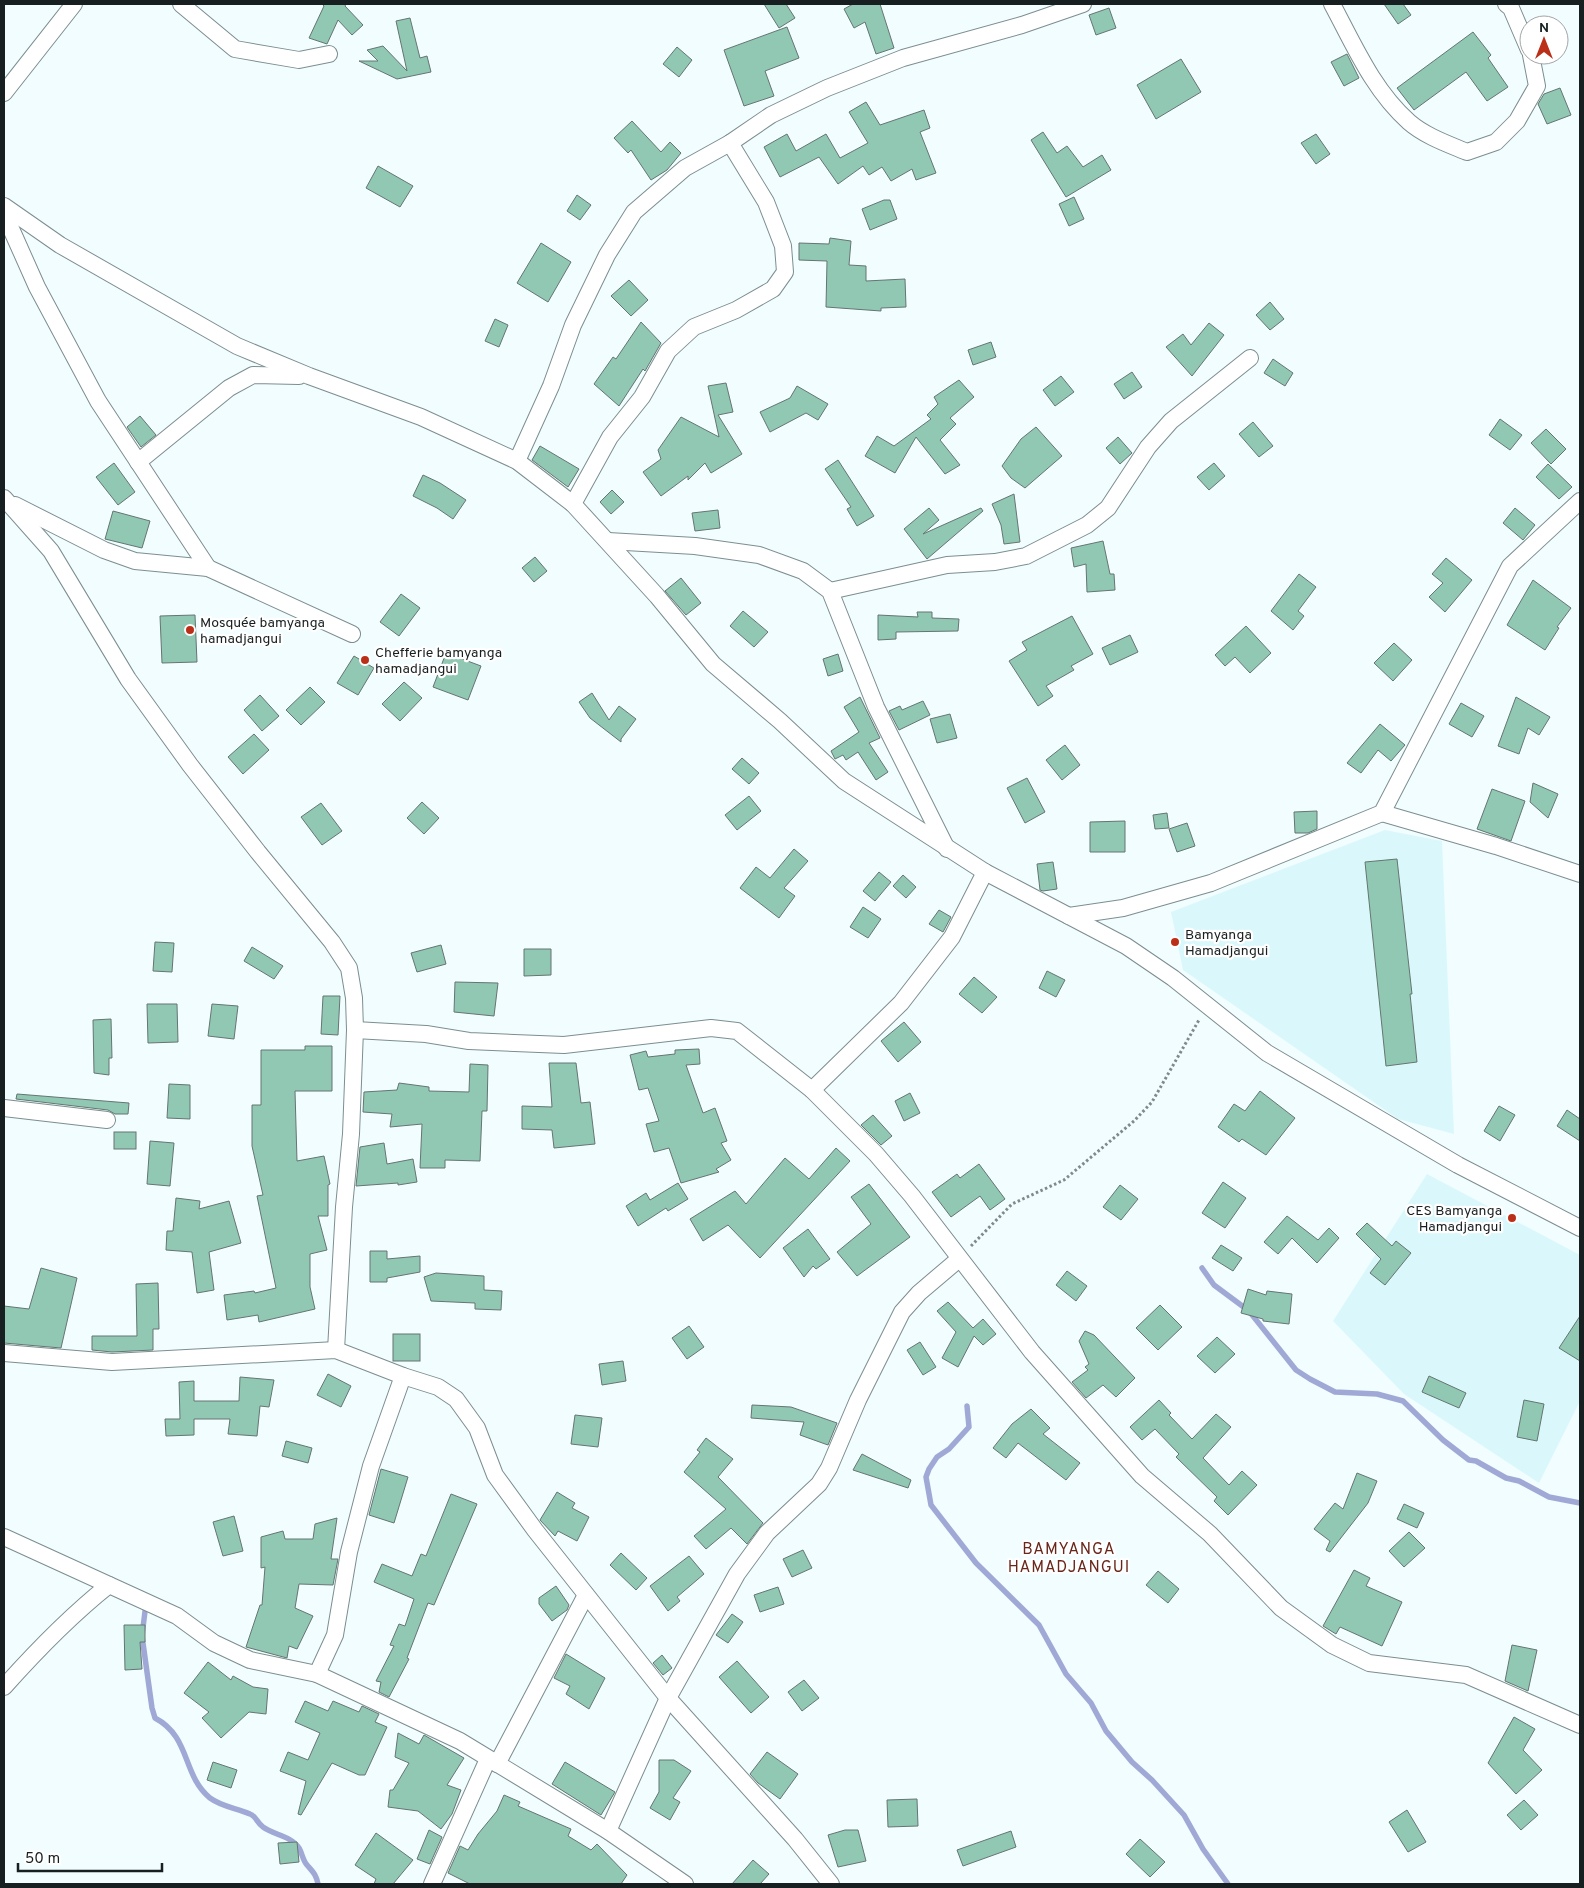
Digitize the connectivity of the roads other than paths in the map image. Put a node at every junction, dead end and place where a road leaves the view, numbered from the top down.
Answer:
1 (74, 4) edge
2 (181, 4) edge
3 (1083, 4) edge
4 (1332, 4) edge
5 (1506, 4) edge
6 (1519, 27) edge
7 (329, 54) dead end
8 (1533, 65) edge
9 (4, 93) edge
10 (730, 143) junction
11 (4, 206) edge
12 (4, 213) edge
13 (1250, 358) dead end
14 (309, 376) junction
15 (517, 461) junction
16 (138, 462) junction
17 (4, 499) edge
18 (1580, 501) edge
19 (573, 504) junction
20 (608, 541) junction
21 (208, 568) junction
22 (830, 592) junction
23 (352, 634) dead end
24 (1382, 813) junction
25 (947, 849) junction
26 (985, 872) junction
27 (1580, 874) edge
28 (1069, 916) junction
29 (355, 1030) junction
30 (812, 1090) junction
31 (4, 1108) edge
32 (107, 1120) dead end
33 (1580, 1228) edge
34 (959, 1259) junction
35 (336, 1350) junction
36 (4, 1353) edge
37 (403, 1376) junction
38 (4, 1537) edge
39 (109, 1585) junction
40 (586, 1595) junction
41 (317, 1674) junction
42 (4, 1687) edge
43 (668, 1698) junction
44 (1580, 1725) edge
45 (492, 1761) junction
46 (608, 1831) junction
47 (432, 1884) edge
48 (685, 1884) edge
49 (831, 1884) edge

1 - 9 street
2 - 7 street
3 - 10 street
4 - 8 street
5 - 6 street
10 - 15 street
10 - 19 street
11 - 14 street
12 - 16 street
13 - 22 street
14 - 15 street
14 - 16 street
15 - 19 street
16 - 21 street
17 - 21 street
17 - 29 street
18 - 24 street
19 - 20 street
20 - 22 street
20 - 25 street
21 - 23 street
22 - 25 street
24 - 27 street
24 - 28 street
25 - 26 street
26 - 28 street
26 - 30 street
28 - 33 street
29 - 30 street
29 - 35 street
30 - 34 street
31 - 32 street
34 - 43 street
34 - 44 street
35 - 36 street
35 - 37 street
37 - 40 street
37 - 41 street
38 - 39 street
39 - 41 street
39 - 42 street
40 - 43 street
40 - 45 street
41 - 45 street
43 - 46 street
43 - 49 street
45 - 46 street
45 - 47 street
46 - 48 street

